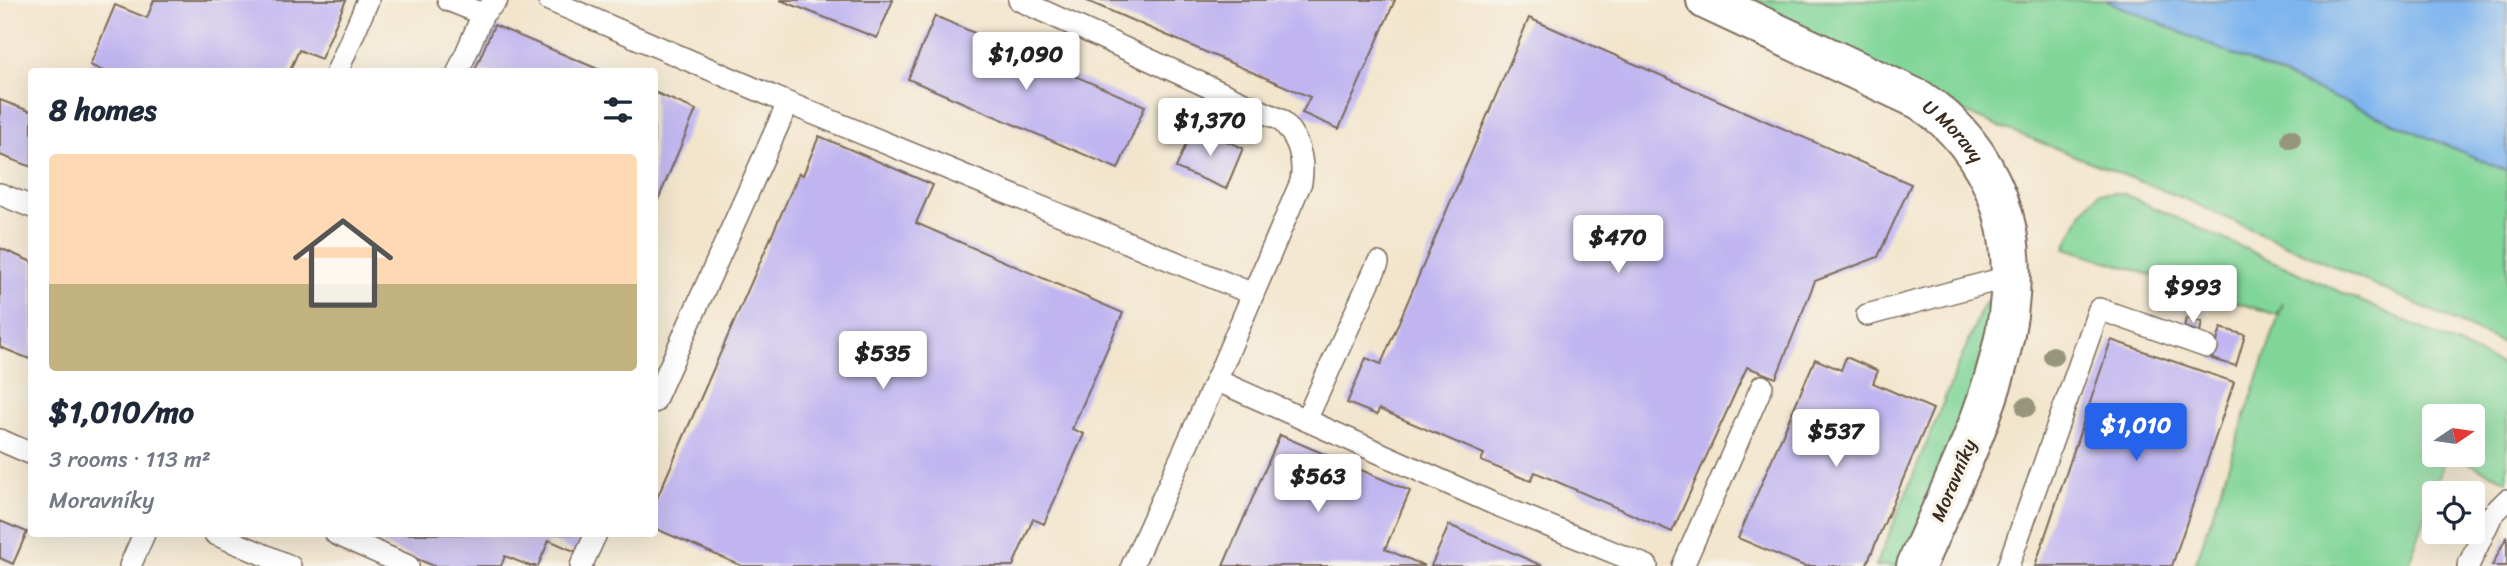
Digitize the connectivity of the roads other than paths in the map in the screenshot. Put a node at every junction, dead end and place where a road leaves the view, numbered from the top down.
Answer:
1 (368, 0) edge
2 (447, 0) edge
3 (550, 0) edge
4 (1019, 0) edge
5 (1706, 0) edge
6 (490, 7) edge
7 (339, 68) edge
8 (460, 68) edge
9 (788, 103) junction
10 (0, 194) edge
11 (28, 204) edge
12 (1378, 263) dead end
13 (2012, 276) junction
14 (1253, 294) junction
15 (1867, 314) dead end
16 (2207, 347) dead end
17 (1216, 380) junction
18 (1762, 386) dead end
19 (658, 393) edge
20 (1990, 393) joint
21 (1306, 420) junction
22 (0, 440) edge
23 (28, 452) edge
24 (2507, 500) edge
25 (143, 537) edge
26 (222, 537) edge
27 (343, 537) edge
28 (595, 537) edge
29 (130, 566) edge
30 (290, 566) edge
31 (408, 566) edge
32 (582, 566) edge
33 (1132, 566) edge
34 (1647, 566) edge
35 (1683, 566) edge
36 (1916, 566) edge
37 (2008, 566) edge
38 (2469, 566) edge

1 - 7 lane
2 - 6 lane
3 - 9 lane
4 - 14 lane
5 - 13 street, U Moravy
6 - 8 lane
9 - 14 lane
9 - 19 lane
10 - 11 lane
12 - 21 lane
13 - 15 lane
13 - 20 street, U Moravy
14 - 17 lane
16 - 37 lane
17 - 21 lane
17 - 33 lane
18 - 35 lane
20 - 36 street, Moravníky
21 - 34 lane
22 - 23 lane
24 - 38 lane
25 - 29 lane
26 - 30 lane
27 - 31 lane
28 - 32 lane

